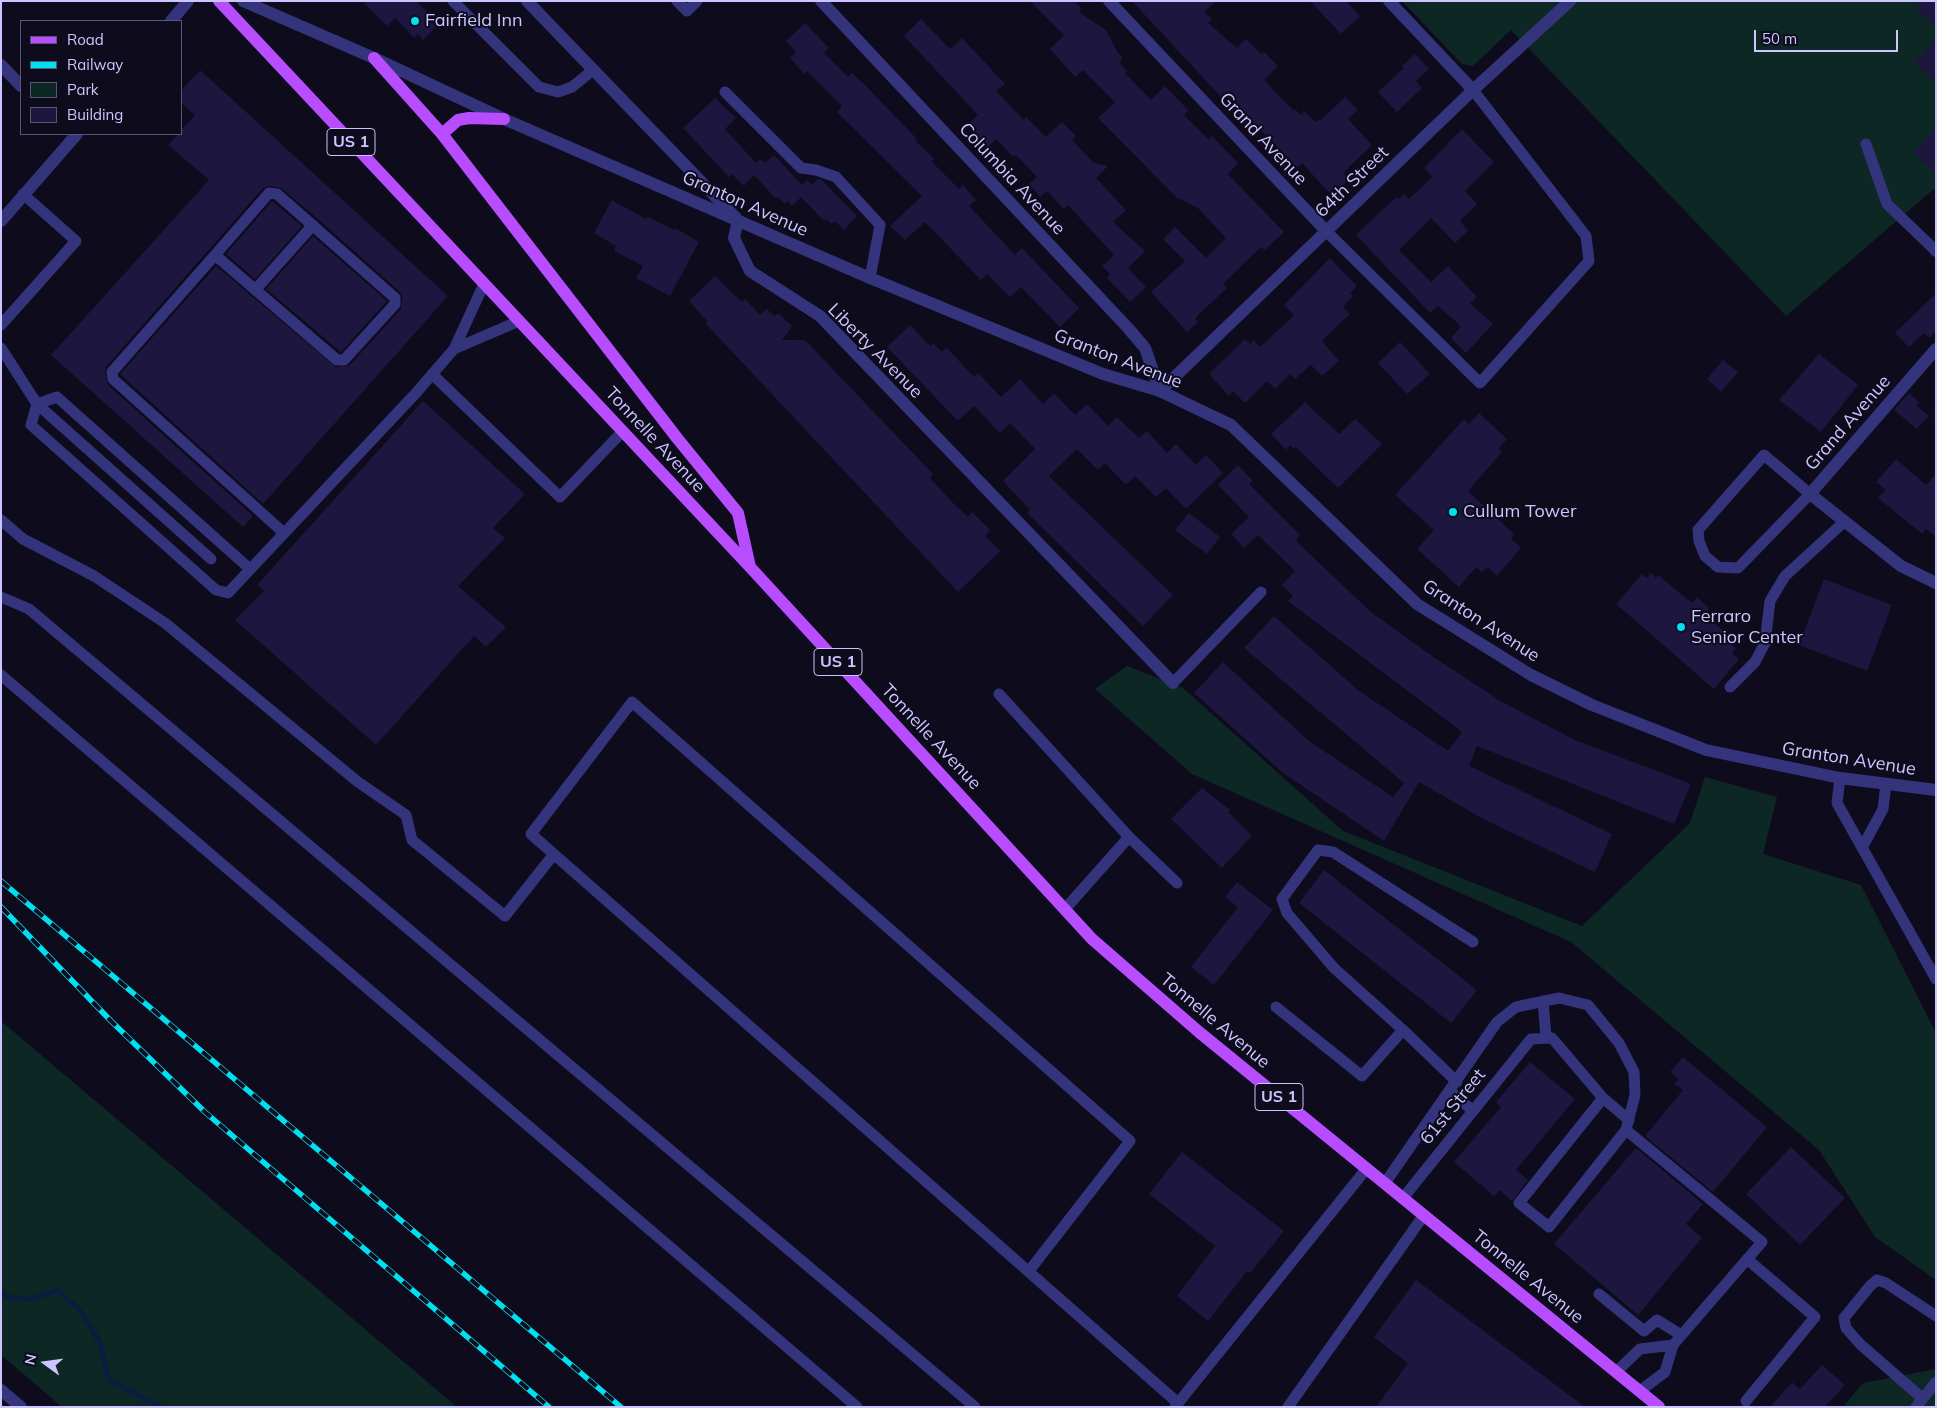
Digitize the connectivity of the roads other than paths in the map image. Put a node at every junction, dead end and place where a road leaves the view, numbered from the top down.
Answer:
1 (188, 1) edge
2 (219, 1) edge
3 (243, 1) edge
4 (452, 1) edge
5 (527, 1) edge
6 (677, 1) edge
7 (697, 1) edge
8 (821, 1) edge
9 (1109, 1) edge
10 (1389, 1) edge
11 (1570, 1) edge
12 (172, 20) edge
13 (374, 58) junction
14 (1, 65) edge
15 (593, 70) junction
16 (20, 85) edge
17 (1474, 90) junction
18 (725, 92) dead end
19 (504, 119) junction
20 (442, 134) junction
21 (73, 135) edge
22 (1866, 144) dead end
23 (23, 194) junction
24 (738, 220) junction
25 (1, 221) edge
26 (313, 225) junction
27 (1326, 231) junction
28 (1935, 250) edge
29 (215, 255) junction
30 (870, 278) junction
31 (484, 284) junction
32 (256, 290) junction
33 (519, 321) junction
34 (1, 325) edge
35 (1, 348) edge
36 (454, 349) junction
37 (1936, 349) edge
38 (432, 374) junction
39 (1160, 391) junction
40 (37, 404) junction
41 (623, 431) junction
42 (1810, 494) junction
43 (1, 520) edge
44 (1845, 522) junction
45 (284, 533) junction
46 (210, 560) dead end
47 (750, 567) junction
48 (250, 569) junction
49 (1936, 583) edge
50 (1262, 592) dead end
51 (1, 597) edge
52 (1, 675) edge
53 (1173, 683) joint
54 (1730, 687) dead end
55 (999, 694) dead end
56 (1840, 778) junction
57 (1886, 784) junction
58 (1936, 790) edge
59 (1129, 837) junction
60 (1862, 848) junction
61 (554, 854) junction
62 (1177, 883) dead end
63 (1065, 909) junction
64 (1473, 942) dead end
65 (1936, 979) edge
66 (1543, 1000) junction
67 (1276, 1007) dead end
68 (1402, 1030) junction
69 (1546, 1037) junction
70 (1454, 1087) junction
71 (1603, 1098) junction
72 (1473, 1110) junction
73 (1628, 1125) junction
74 (1366, 1168) junction
75 (1384, 1183) junction
76 (1403, 1198) junction
77 (1424, 1215) junction
78 (1746, 1259) junction
79 (1029, 1271) junction
80 (1599, 1294) dead end
81 (1936, 1316) edge
82 (1681, 1335) junction
83 (1673, 1345) junction
84 (1617, 1371) junction
85 (1936, 1382) edge
86 (1, 1390) edge
87 (1640, 1391) junction
88 (1746, 1402) dead end
89 (1919, 1402) edge
90 (1177, 1405) edge
91 (21, 1407) edge
92 (857, 1407) edge
93 (975, 1407) edge
94 (1288, 1407) edge
95 (1660, 1407) edge

1 - 12 street
2 - 31 main road, Tonnelle Avenue / US 1
3 - 13 street, Granton Avenue
4 - 15 lane
5 - 15 street
6 - 7 lane
8 - 39 street, Columbia Avenue
9 - 27 street, Grand Avenue
10 - 17 street
11 - 17 street, 64th Street
13 - 19 street, Granton Avenue
13 - 20 main road
14 - 16 street
15 - 24 street
17 - 27 street, 64th Street
17 - 27 lane, Grand Avenue
18 - 30 lane
19 - 20 main road
19 - 24 street, Granton Avenue
20 - 47 main road
21 - 23 street
22 - 28 lane
23 - 25 street
23 - 34 lane
24 - 30 street, Granton Avenue
24 - 53 street, Liberty Avenue
26 - 29 lane
26 - 32 lane
26 - 32 lane
27 - 39 street, 64th Street
29 - 32 lane
29 - 45 lane
30 - 39 street, Granton Avenue
31 - 33 main road, Tonnelle Avenue / US 1
31 - 36 lane
33 - 36 lane
33 - 41 main road, Tonnelle Avenue / US 1
35 - 40 lane
36 - 38 lane
37 - 42 street, Grand Avenue
38 - 41 lane
38 - 45 lane
39 - 56 street, Granton Avenue
40 - 46 lane
40 - 48 lane
40 - 48 lane
41 - 47 main road, Tonnelle Avenue / US 1
42 - 42 lane
42 - 44 street, Grand Avenue
43 - 61 lane
44 - 49 street, Grand Avenue
44 - 54 lane
45 - 48 lane
47 - 63 main road, Tonnelle Avenue / US 1
50 - 53 lane
51 - 93 lane
52 - 92 lane
55 - 59 lane
56 - 57 street, Granton Avenue
56 - 60 lane
57 - 58 street, Granton Avenue
57 - 60 lane
59 - 62 lane
59 - 63 lane
60 - 65 lane
61 - 79 lane
61 - 79 lane
63 - 74 main road, Tonnelle Avenue / US 1
64 - 68 lane
66 - 69 lane
66 - 70 lane
66 - 73 lane
67 - 68 lane
68 - 70 lane
69 - 71 lane
69 - 72 lane, 61st Street
70 - 72 lane
70 - 75 lane
71 - 73 lane
71 - 73 lane
72 - 76 lane, 61st Street
73 - 78 lane
74 - 75 main road, Tonnelle Avenue / US 1
74 - 90 lane
75 - 76 main road, Tonnelle Avenue / US 1
76 - 77 main road, Tonnelle Avenue / US 1
77 - 84 main road, Tonnelle Avenue / US 1
77 - 94 lane
78 - 82 lane
78 - 88 lane
79 - 90 lane
80 - 82 lane
81 - 89 lane
82 - 83 lane
83 - 84 lane
83 - 87 lane
84 - 87 main road, Tonnelle Avenue / US 1
85 - 89 lane
86 - 91 street
87 - 95 main road, Tonnelle Avenue / US 1

